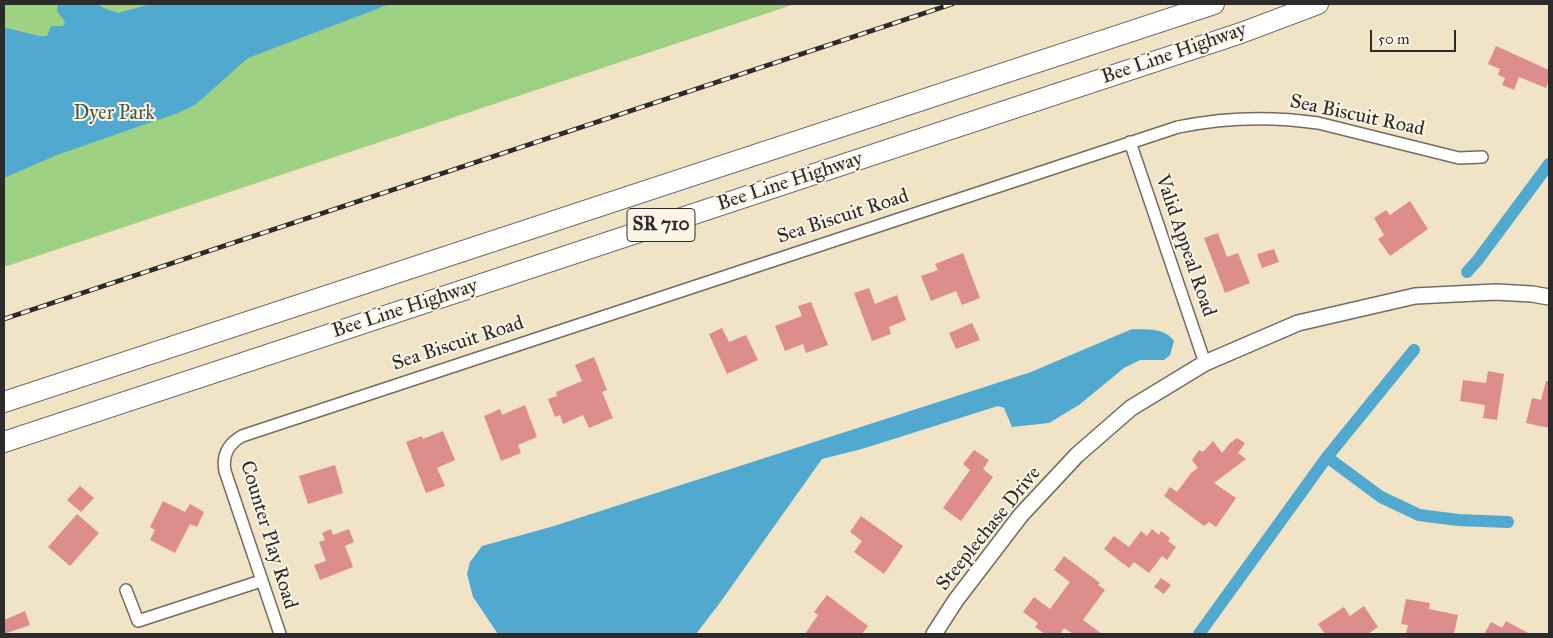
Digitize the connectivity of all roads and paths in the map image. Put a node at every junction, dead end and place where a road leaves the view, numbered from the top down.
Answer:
1 (1214, 4) edge
2 (1318, 4) edge
3 (1130, 142) junction
4 (1482, 156) dead end
5 (1549, 297) edge
6 (1205, 363) junction
7 (4, 402) edge
8 (4, 442) edge
9 (228, 446) joint
10 (261, 581) junction
11 (126, 590) dead end
12 (280, 634) edge
13 (934, 634) edge

1 - 7 highway, Bee Line Highway / SR 710
2 - 8 highway, Bee Line Highway / SR 710
3 - 4 street, Sea Biscuit Road
3 - 6 street, Valid Appeal Road
3 - 9 street, Sea Biscuit Road
5 - 6 street, Steeplechase Drive
6 - 13 street, Steeplechase Drive
9 - 10 street, Counter Play Road
10 - 11 street
10 - 12 street, Counter Play Road

